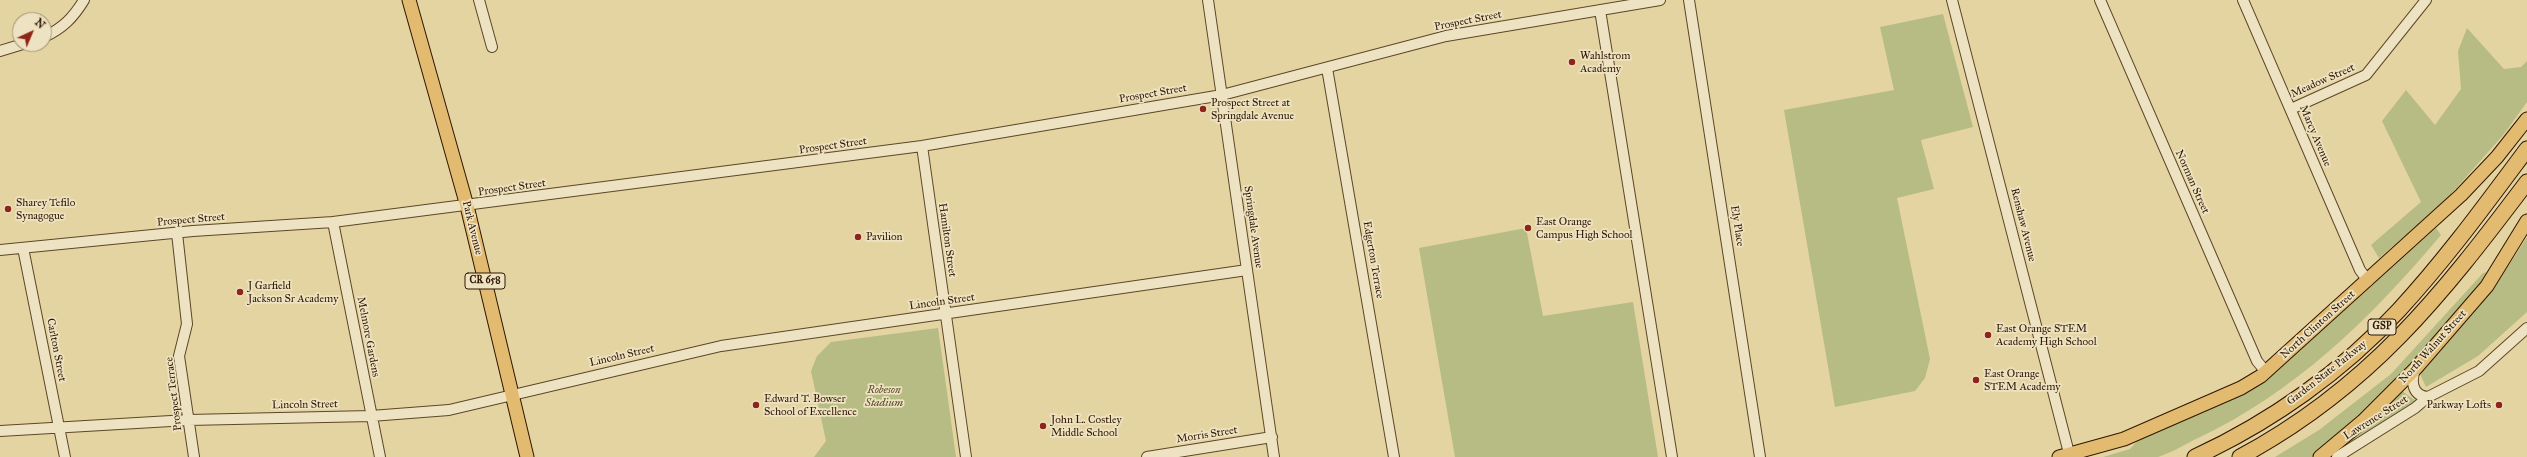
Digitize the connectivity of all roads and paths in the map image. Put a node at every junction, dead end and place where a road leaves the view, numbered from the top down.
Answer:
1 (84, 0) edge
2 (409, 0) edge
3 (479, 0) edge
4 (1208, 0) edge
5 (1660, 0) edge
6 (1689, 0) edge
7 (1952, 0) edge
8 (2100, 0) edge
9 (2243, 0) edge
10 (2426, 0) edge
11 (1600, 10) junction
12 (52, 34) edge
13 (12, 47) edge
14 (492, 47) dead end
15 (0, 51) edge
16 (1328, 68) junction
17 (1222, 95) junction
18 (2291, 109) junction
19 (2526, 120) edge
20 (922, 146) junction
21 (2527, 149) edge
22 (2527, 182) edge
23 (467, 206) junction
24 (2527, 221) edge
25 (333, 222) junction
26 (177, 233) junction
27 (23, 248) junction
28 (0, 250) edge
29 (1247, 270) junction
30 (2368, 280) junction
31 (946, 314) junction
32 (2527, 328) edge
33 (2416, 368) junction
34 (2266, 372) junction
35 (512, 394) junction
36 (2428, 397) junction
37 (371, 416) junction
38 (188, 420) junction
39 (59, 428) junction
40 (0, 431) edge
41 (1272, 437) junction
42 (2066, 456) edge
43 (65, 457) edge
44 (194, 457) edge
45 (380, 457) edge
46 (527, 457) edge
47 (966, 457) edge
48 (1147, 457) edge
49 (1274, 457) edge
50 (1394, 457) edge
51 (1672, 457) edge
52 (1760, 457) edge
53 (2195, 457) edge
54 (2240, 457) edge
55 (2320, 457) edge
56 (2337, 457) edge

1 - 12 street
2 - 23 main road, Park Avenue / CR 658
3 - 14 street
4 - 17 street, Springdale Avenue
5 - 11 street, Prospect Street
6 - 52 street, Ely Place
7 - 42 street, Renshaw Avenue
8 - 34 street, Norman Street
9 - 18 street, Marcy Avenue
10 - 18 street, Meadow Street
11 - 16 street, Prospect Street
11 - 51 street
13 - 15 street
16 - 17 street, Prospect Street
16 - 50 street, Edgerton Terrace
17 - 20 street, Prospect Street
17 - 29 street, Springdale Avenue
18 - 30 street, Marcy Avenue
19 - 30 main road, North Clinton Street
20 - 23 street, Prospect Street
20 - 31 street, Hamilton Street
21 - 53 highway, Garden State Parkway / GSP
22 - 54 highway, Garden State Parkway / GSP
23 - 25 street, Prospect Street
23 - 35 main road, Park Avenue / CR 658
24 - 33 main road, North Walnut Street
25 - 26 street, Prospect Street
25 - 37 street, Melmore Gardens
26 - 27 street, Prospect Street
26 - 38 street, Prospect Terrace
27 - 28 street, Prospect Street
27 - 39 street, Carlton Street
29 - 31 street, Lincoln Street
29 - 41 street, Springdale Avenue
30 - 34 main road, North Clinton Street
31 - 35 street, Lincoln Street
31 - 47 street, Hamilton Street
32 - 36 street, Lawrence Street
33 - 36 street, Lawrence Street
33 - 55 main road, North Walnut Street
34 - 42 main road, North Clinton Street
35 - 37 street, Lincoln Street
35 - 46 main road, Park Avenue / CR 658
36 - 56 street, Lawrence Street
37 - 38 street, Lincoln Street
37 - 45 street, Melmore Gardens
38 - 39 street, Lincoln Street
38 - 44 street, Prospect Terrace
39 - 40 street, Lincoln Street
39 - 43 street, Carlton Street
41 - 48 street, Morris Street
41 - 49 street, Springdale Avenue

